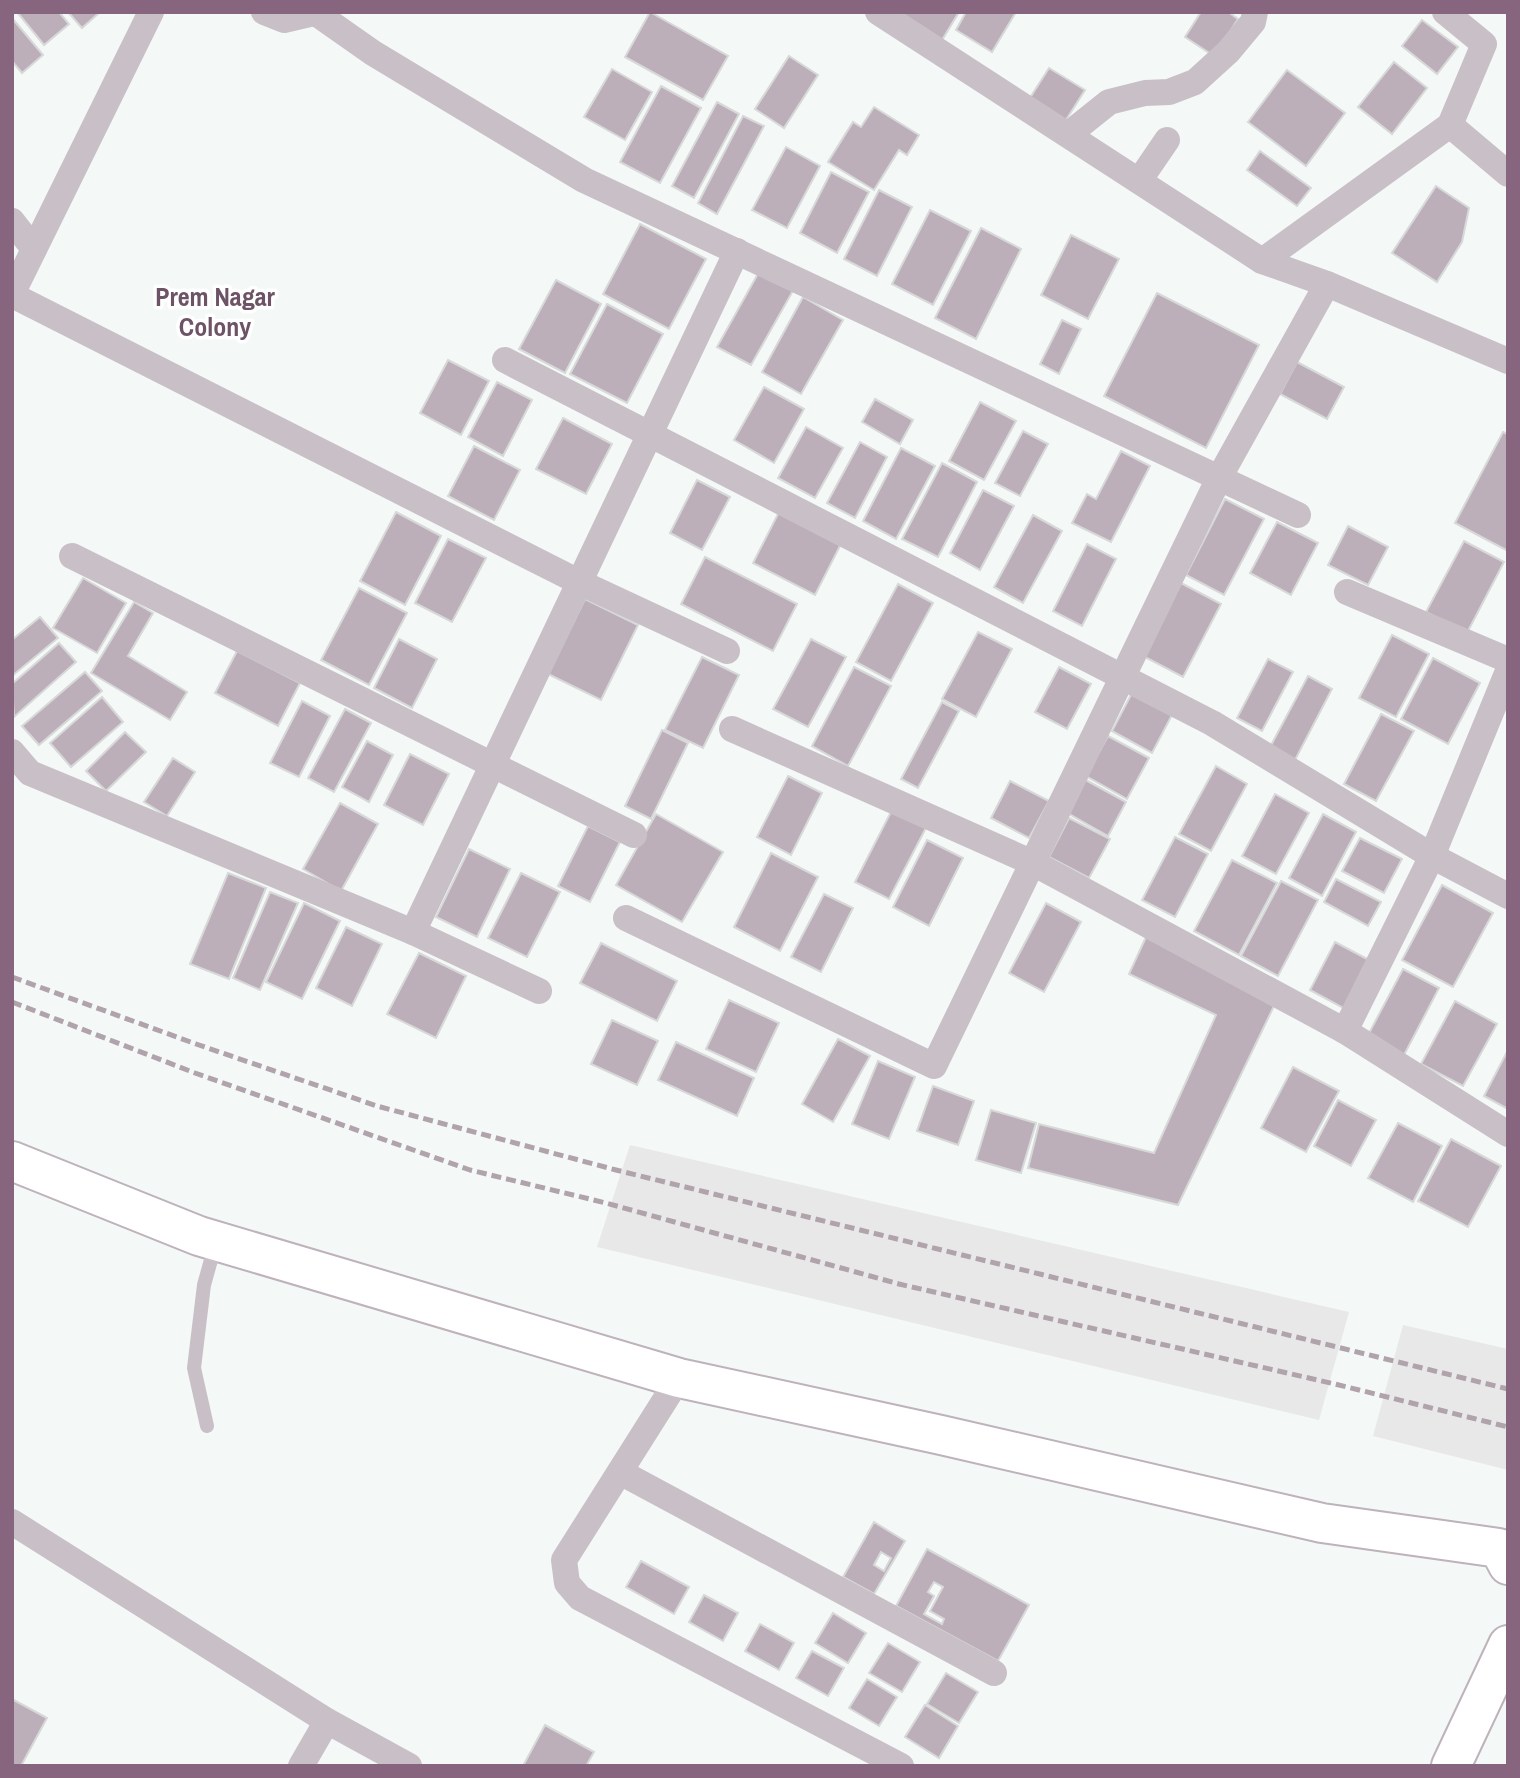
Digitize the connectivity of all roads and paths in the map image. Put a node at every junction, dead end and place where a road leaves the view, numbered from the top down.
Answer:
1 (151, 12) edge
2 (264, 12) edge
3 (878, 12) edge
4 (1255, 12) edge
5 (1445, 12) edge
6 (317, 13) edge
7 (1450, 125) junction
8 (1069, 134) junction
9 (1167, 140) dead end
10 (1508, 174) edge
11 (1139, 181) junction
12 (12, 220) edge
13 (34, 249) junction
14 (737, 251) junction
15 (1262, 261) junction
16 (1327, 284) junction
17 (12, 295) edge
18 (505, 360) dead end
19 (1508, 361) edge
20 (649, 435) junction
21 (1219, 478) junction
22 (1298, 515) dead end
23 (72, 556) dead end
24 (579, 582) junction
25 (1347, 592) dead end
26 (727, 651) dead end
27 (1508, 660) edge
28 (1508, 671) edge
29 (1123, 677) junction
30 (732, 729) dead end
31 (12, 751) edge
32 (492, 764) junction
33 (634, 835) dead end
34 (1432, 856) junction
35 (1033, 863) junction
36 (1508, 895) edge
37 (626, 918) dead end
38 (413, 932) junction
39 (539, 991) dead end
40 (1345, 1031) junction
41 (1508, 1134) edge
42 (12, 1161) edge
43 (216, 1241) junction
44 (679, 1378) junction
45 (207, 1426) dead end
46 (621, 1472) junction
47 (12, 1522) edge
48 (1508, 1565) edge
49 (1508, 1645) edge
50 (994, 1673) dead end
51 (327, 1721) junction
52 (301, 1766) edge
53 (409, 1766) edge
54 (901, 1766) edge
55 (1451, 1766) edge

1 - 13 street
2 - 6 street
3 - 8 street
4 - 8 street
5 - 7 street
6 - 14 street
7 - 10 street
7 - 15 street
8 - 11 street
9 - 11 street
11 - 15 street
12 - 13 street
13 - 17 street
14 - 20 street
14 - 21 street
15 - 16 street
16 - 19 street
16 - 21 street
17 - 24 street
18 - 20 street
20 - 24 street
20 - 29 street
21 - 22 street
21 - 29 street
23 - 32 street
24 - 26 street
24 - 32 street
25 - 27 street
28 - 34 street
29 - 34 street
29 - 35 street
30 - 35 street
31 - 38 street
32 - 33 street
32 - 38 street
34 - 36 street
34 - 40 street
35 - 37 street
35 - 40 street
38 - 39 street
40 - 41 street
42 - 43 street
43 - 44 street
43 - 45 lane
44 - 46 street
44 - 48 street
46 - 50 street
46 - 54 street
47 - 51 street
49 - 55 street
51 - 52 street
51 - 53 street

